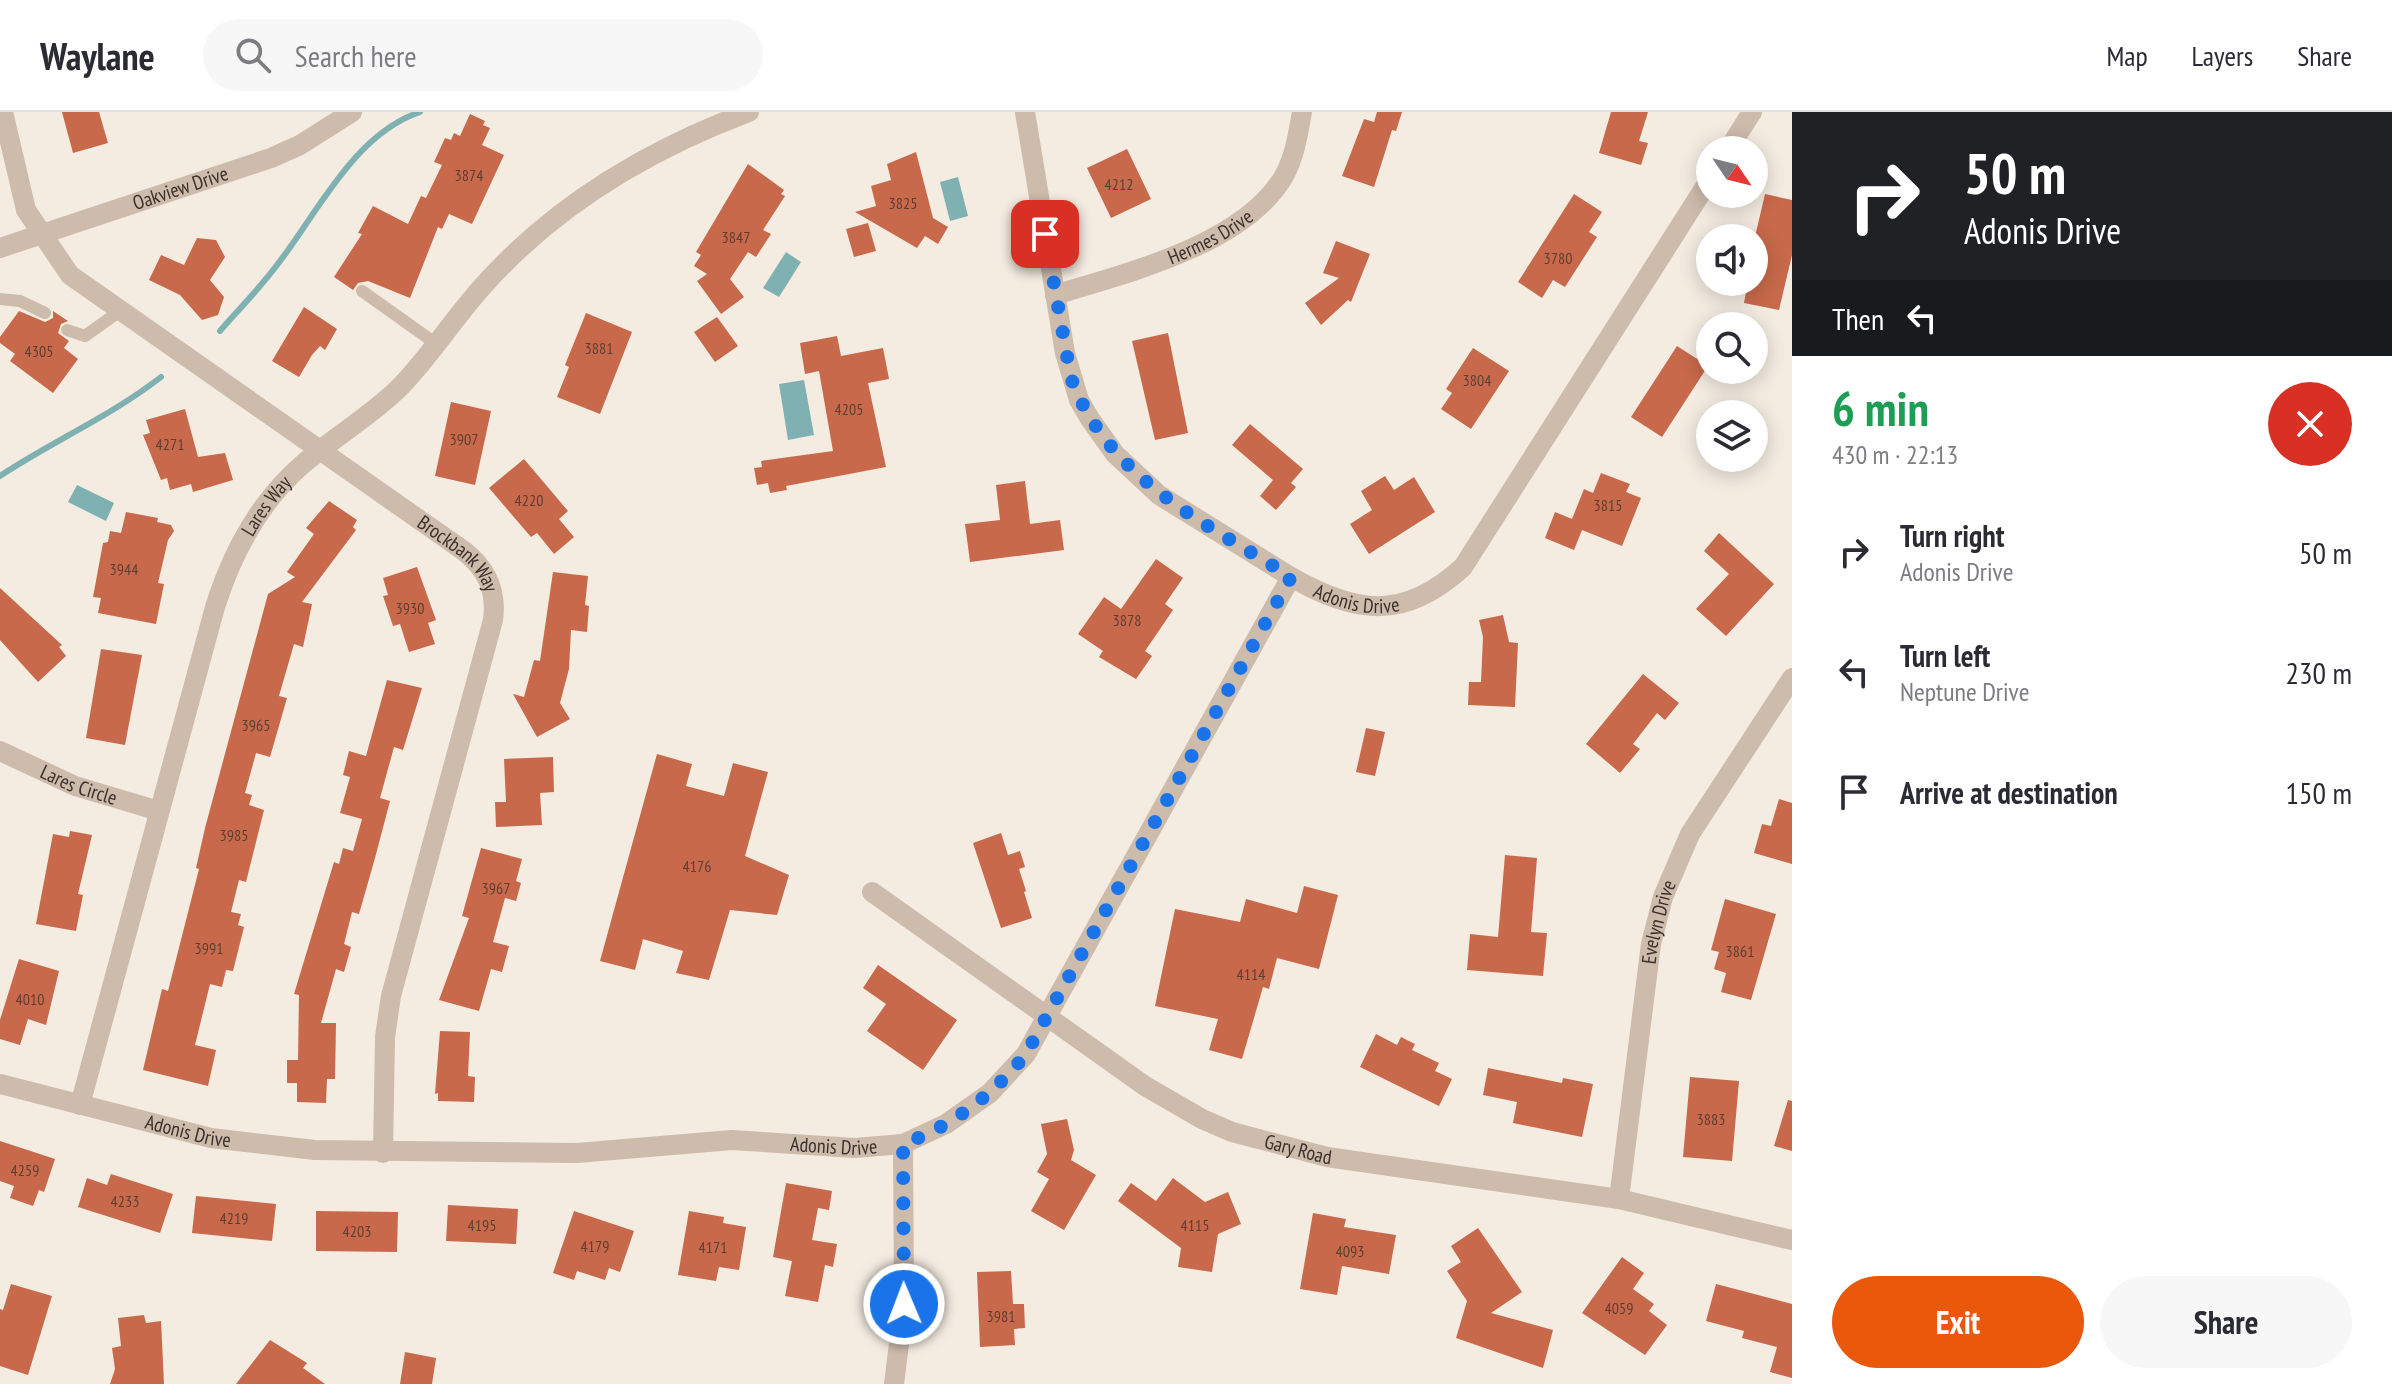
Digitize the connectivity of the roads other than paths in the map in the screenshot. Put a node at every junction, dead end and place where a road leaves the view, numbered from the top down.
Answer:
1 (3, 112) edge
2 (352, 112) edge
3 (749, 112) edge
4 (1025, 112) edge
5 (1302, 112) edge
6 (1752, 112) edge
7 (1737, 136) edge
8 (1696, 201) edge
9 (40, 232) junction
10 (0, 248) edge
11 (362, 291) dead end
12 (1055, 295) junction
13 (0, 299) edge
14 (120, 311) junction
15 (45, 313) dead end
16 (67, 330) dead end
17 (435, 343) junction
18 (319, 450) junction
19 (1291, 577) junction
20 (1792, 678) edge
21 (0, 751) edge
22 (159, 811) junction
23 (872, 892) dead end
24 (1048, 1017) junction
25 (0, 1084) edge
26 (80, 1105) junction
27 (903, 1144) junction
28 (383, 1153) junction
29 (1619, 1199) junction
30 (1792, 1240) edge
31 (894, 1384) edge

1 - 9 street, Brockbank Way
2 - 9 street, Oakview Drive
3 - 17 street, Lares Way
4 - 12 street
5 - 12 street, Hermes Drive
6 - 7 street
8 - 19 street, Adonis Drive
9 - 10 street, Oakview Drive
9 - 14 street, Brockbank Way
11 - 17 lane
12 - 19 street
13 - 15 lane
14 - 16 lane
14 - 18 street, Brockbank Way
17 - 18 street, Lares Way
18 - 22 street, Lares Way
18 - 28 street, Brockbank Way
19 - 24 street, Adonis Drive
20 - 29 street, Evelyn Drive
21 - 22 street, Lares Circle
22 - 26 street, Lares Way
23 - 24 street, Gary Road
24 - 27 street, Adonis Drive
24 - 29 street, Gary Road
25 - 26 street, Adonis Drive
26 - 28 street, Adonis Drive
27 - 28 street, Adonis Drive
27 - 31 street
29 - 30 street, Gary Road

